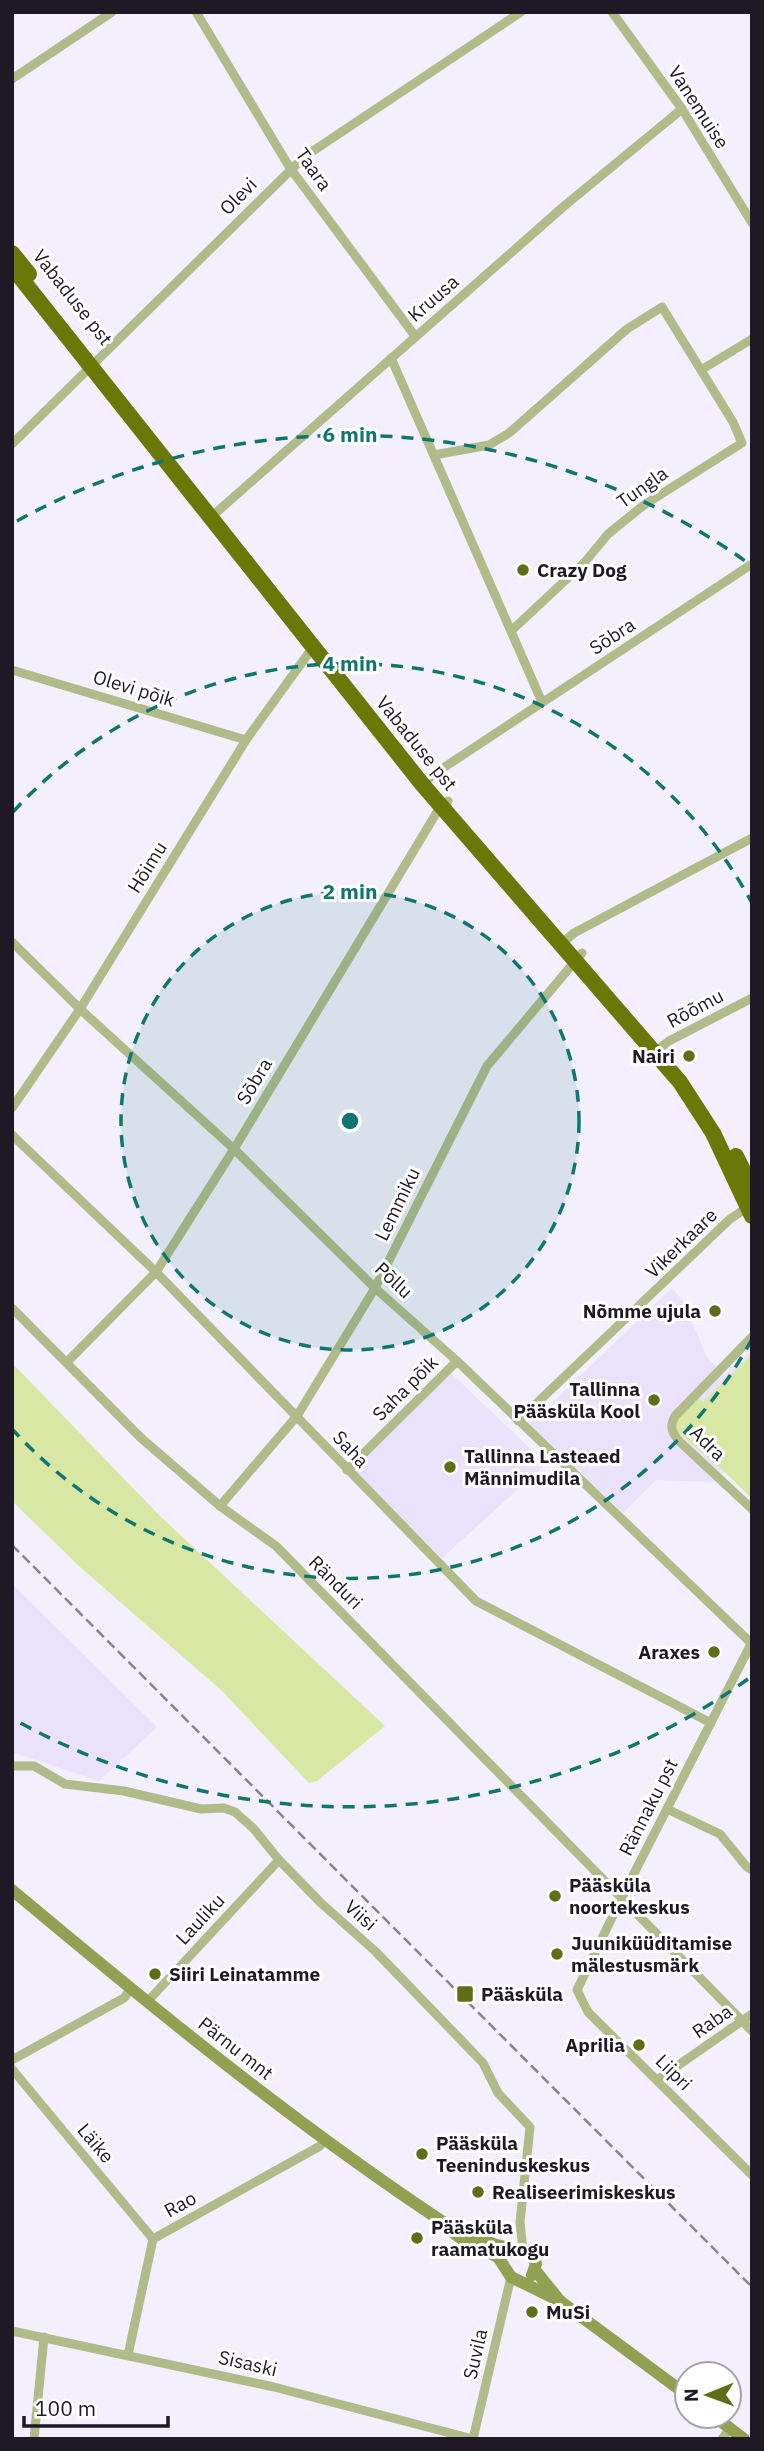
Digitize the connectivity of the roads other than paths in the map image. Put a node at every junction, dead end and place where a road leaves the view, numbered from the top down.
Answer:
1 (111, 12) edge
2 (196, 12) edge
3 (521, 12) edge
4 (612, 12) edge
5 (12, 79) edge
6 (682, 110) junction
7 (290, 168) junction
8 (752, 223) edge
9 (12, 253) edge
10 (12, 267) edge
11 (415, 336) junction
12 (752, 339) edge
13 (391, 358) junction
14 (94, 363) junction
15 (701, 370) junction
16 (12, 444) edge
17 (434, 455) junction
18 (214, 515) junction
19 (752, 564) edge
20 (511, 631) junction
21 (313, 647) junction
22 (12, 670) edge
23 (542, 702) junction
24 (246, 740) junction
25 (425, 781) junction
26 (444, 803) junction
27 (752, 838) edge
28 (565, 941) junction
29 (12, 942) edge
30 (579, 956) junction
31 (752, 998) edge
32 (80, 1009) junction
33 (659, 1049) junction
34 (12, 1108) edge
35 (12, 1135) edge
36 (234, 1149) junction
37 (747, 1181) edge
38 (750, 1212) edge
39 (156, 1272) junction
40 (375, 1288) junction
41 (12, 1308) edge
42 (752, 1337) edge
43 (457, 1361) junction
44 (66, 1362) junction
45 (297, 1416) junction
46 (518, 1421) junction
47 (347, 1470) junction
48 (220, 1506) junction
49 (752, 1509) edge
50 (751, 1643) edge
51 (711, 1723) junction
52 (12, 1766) edge
53 (667, 1809) junction
54 (279, 1860) junction
55 (752, 1870) edge
56 (12, 1890) edge
57 (621, 1897) junction
58 (131, 1989) junction
59 (577, 1990) joint
60 (147, 2002) junction
61 (752, 2014) edge
62 (742, 2022) junction
63 (752, 2031) edge
64 (12, 2060) edge
65 (12, 2069) edge
66 (657, 2080) junction
67 (325, 2139) junction
68 (752, 2175) edge
69 (446, 2224) junction
70 (153, 2239) junction
71 (521, 2250) junction
72 (535, 2270) junction
73 (513, 2274) junction
74 (560, 2301) junction
75 (12, 2331) edge
76 (44, 2337) junction
77 (128, 2355) junction
78 (673, 2385) edge
79 (34, 2439) edge
80 (473, 2439) edge

1 - 5 street
2 - 7 street, Taara
3 - 7 street, Olevi
4 - 6 street, Vanemuise
6 - 8 street, Vanemuise
6 - 11 street, Kruusa
7 - 11 street, Taara
7 - 14 street, Olevi
9 - 14 highway, Vabaduse pst
10 - 14 highway, Vabaduse pst
11 - 13 street, Kruusa
12 - 15 street
13 - 17 street
13 - 18 street, Kruusa
14 - 16 street, Olevi
14 - 18 highway, Vabaduse pst
15 - 17 street, Tungla
15 - 20 street, Tungla
17 - 20 street
18 - 21 highway, Vabaduse pst
18 - 25 highway, Vabaduse pst
19 - 23 street, Sõbra
20 - 23 street
21 - 24 street, Hõimu
21 - 25 highway, Vabaduse pst
22 - 24 street, Olevi põik
23 - 25 street, Sõbra
24 - 32 street, Hõimu
25 - 26 highway, Vabaduse pst
26 - 28 highway, Vabaduse pst
26 - 36 street, Sõbra
27 - 28 street
28 - 30 highway, Vabaduse pst
29 - 32 street, Põllu
30 - 33 highway, Vabaduse pst
30 - 40 street, Lemmiku
31 - 33 street, Rõõmu
32 - 34 street, Hõimu
32 - 36 street, Põllu
33 - 37 highway, Vabaduse pst
35 - 39 street, Saha
36 - 39 street, Sõbra
36 - 40 street, Põllu
37 - 38 highway, Vabaduse pst
38 - 46 street, Vikerkaare
39 - 44 street, Sõbra
39 - 45 street, Saha
40 - 43 street, Põllu
40 - 45 street, Lemmiku
41 - 44 street, Ränduri
42 - 49 street, Adra
43 - 46 street, Põllu
43 - 47 street, Saha põik
44 - 48 street, Ränduri
45 - 47 street, Saha
45 - 48 street, Lemmiku
46 - 50 street, Põllu
47 - 51 street, Saha
48 - 57 street, Ränduri
50 - 51 street, Rännaku pst
51 - 53 street, Rännaku pst
52 - 54 street, Viisi
53 - 55 street
53 - 57 street, Rännaku pst
54 - 60 street, Lauliku
54 - 71 street, Viisi
56 - 58 main road, Pärnu mnt
57 - 59 street, Rännaku pst
57 - 62 street
58 - 60 main road, Pärnu mnt
58 - 64 street
59 - 66 street, Liipri
60 - 67 main road, Pärnu mnt
61 - 62 street, Raba
62 - 63 street
62 - 66 street, Raba
65 - 70 street, Läike
66 - 68 street, Liipri
67 - 69 main road, Pärnu mnt
67 - 70 street, Rao
69 - 71 main road, Pärnu mnt
69 - 73 main road, Pärnu mnt
70 - 77 street, Rao
71 - 72 main road
71 - 73 main road
72 - 73 main road
72 - 74 main road, Pärnu mnt
73 - 74 main road, Pärnu mnt
73 - 80 street, Suvila
74 - 78 main road, Pärnu mnt
75 - 76 street, Sisaski
76 - 77 street, Sisaski
76 - 79 street
77 - 80 street, Sisaski

